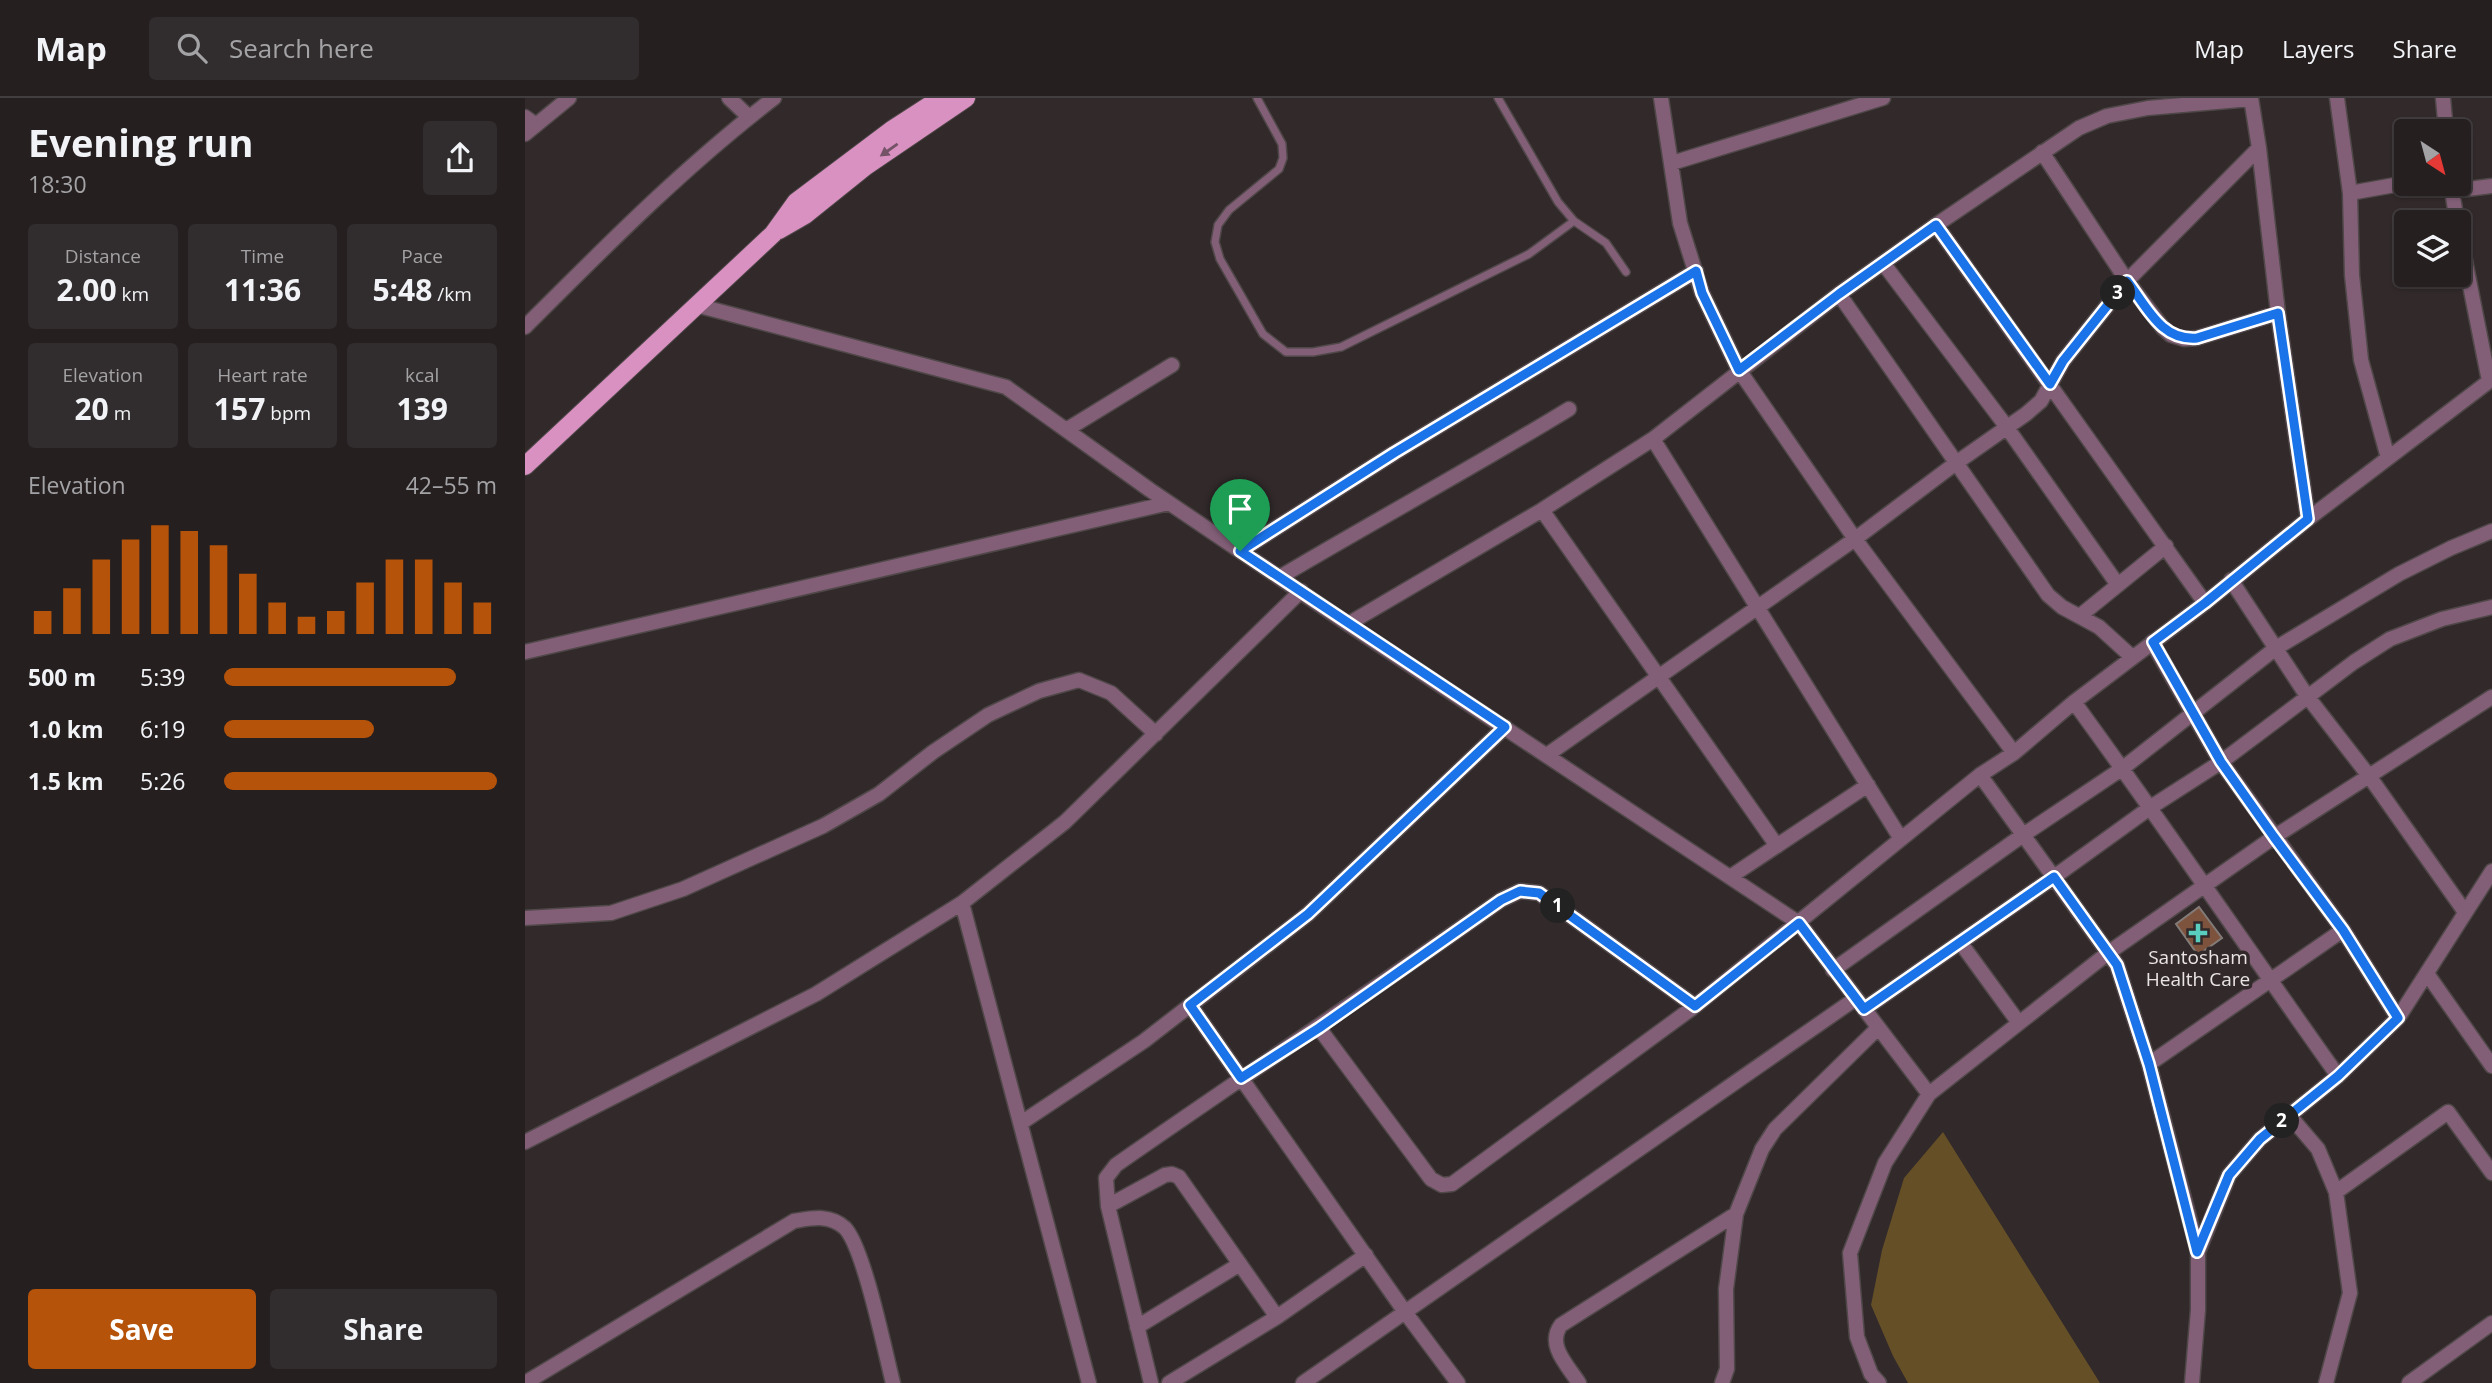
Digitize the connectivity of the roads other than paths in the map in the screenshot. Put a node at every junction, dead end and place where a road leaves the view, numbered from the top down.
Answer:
1 (569, 98) edge
2 (729, 98) edge
3 (774, 98) edge
4 (941, 98) edge
5 (966, 98) edge
6 (1257, 98) edge
7 (1498, 98) edge
8 (1661, 98) edge
9 (1882, 98) edge
10 (2337, 98) edge
11 (2443, 98) edge
12 (2251, 99) edge
13 (749, 117) junction
14 (2445, 119) edge
15 (529, 125) edge
16 (2259, 148) junction
17 (2042, 152) junction
18 (1672, 163) junction
19 (2394, 185) edge
20 (2492, 186) edge
21 (2471, 187) edge
22 (2350, 193) junction
23 (1574, 221) junction
24 (1936, 225) junction
25 (772, 234) junction
26 (1883, 263) junction
27 (1696, 271) junction
28 (1626, 272) dead end
29 (2127, 281) junction
30 (2471, 286) edge
31 (1839, 294) junction
32 (696, 305) junction
33 (2278, 313) junction
34 (525, 327) edge
35 (1172, 365) dead end
36 (1739, 370) junction
37 (2491, 380) edge
38 (2050, 384) junction
39 (1569, 409) dead end
40 (2007, 428) junction
41 (1066, 430) junction
42 (1653, 439) junction
43 (2388, 458) junction
44 (1956, 463) junction
45 (525, 466) edge
46 (1169, 503) junction
47 (1542, 510) junction
48 (2308, 519) junction
49 (2492, 531) edge
50 (1855, 539) junction
51 (2166, 546) junction
52 (1240, 551) junction
53 (1280, 577) junction
54 (2231, 580) junction
55 (2118, 585) junction
56 (1301, 591) junction
57 (2205, 603) junction
58 (2492, 607) edge
59 (1758, 608) junction
60 (2081, 615) junction
61 (1348, 624) junction
62 (2153, 642) junction
63 (2276, 648) junction
64 (525, 652) edge
65 (2132, 657) junction
66 (1658, 677) junction
67 (2307, 696) junction
68 (2492, 696) edge
69 (2074, 702) junction
70 (2194, 714) junction
71 (1505, 727) junction
72 (1156, 734) junction
73 (2014, 753) junction
74 (1547, 755) junction
75 (2221, 762) junction
76 (2123, 768) junction
77 (1980, 775) junction
78 (2369, 776) junction
79 (1868, 785) junction
80 (2151, 807) junction
81 (2023, 835) junction
82 (2274, 837) junction
83 (1901, 839) junction
84 (1777, 846) junction
85 (2492, 871) edge
86 (1730, 877) junction
87 (2054, 877) junction
88 (2204, 887) junction
89 (962, 903) junction
90 (2465, 912) junction
91 (525, 918) edge
92 (1799, 923) junction
93 (2343, 930) junction
94 (1960, 942) junction
95 (2108, 953) junction
96 (1833, 970) junction
97 (2428, 975) junction
98 (2271, 981) junction
99 (1859, 1004) junction
100 (1190, 1005) junction
101 (1695, 1006) junction
102 (2398, 1018) junction
103 (2019, 1023) junction
104 (1319, 1028) junction
105 (1878, 1028) junction
106 (2149, 1064) junction
107 (2492, 1065) edge
108 (2338, 1076) junction
109 (1241, 1078) junction
110 (1929, 1094) junction
111 (2290, 1115) junction
112 (1021, 1123) junction
113 (525, 1143) edge
114 (2492, 1173) edge
115 (2336, 1192) junction
116 (1108, 1206) junction
117 (1736, 1214) junction
118 (2197, 1252) junction
119 (1366, 1255) junction
120 (1240, 1264) junction
121 (1405, 1312) junction
122 (1277, 1317) junction
123 (2492, 1323) edge
124 (1137, 1326) junction
125 (525, 1383) edge
126 (893, 1383) edge
127 (1089, 1383) edge
128 (1151, 1383) edge
129 (1170, 1383) edge
130 (1303, 1383) edge
131 (1458, 1383) edge
132 (1579, 1383) edge
133 (1721, 1383) edge
134 (1879, 1383) edge
135 (2192, 1383) edge
136 (2326, 1383) edge
137 (2409, 1383) edge

1 - 15 street
2 - 13 street
3 - 13 street
4 - 25 main road
5 -> 25 main road
6 - 23 lane
7 - 23 lane
8 - 18 street
9 - 18 street
10 - 22 street
11 - 14 street
12 - 16 street
12 - 17 street
13 - 34 street
16 - 29 street
16 - 33 street
17 - 24 street
17 - 29 street
18 - 27 street
19 - 22 street
20 - 21 street
22 - 43 street
23 - 28 lane
24 - 26 street
24 - 38 street
25 - 32 main road
26 - 31 street
26 - 40 street
27 - 36 street
27 - 52 street
29 - 33 street
29 - 38 street
30 - 37 street
31 - 36 street
31 - 44 street
32 - 41 street
32 - 45 main road
33 - 48 street
35 - 41 street
36 - 42 street
36 - 50 street
37 - 43 street
38 - 40 street
38 - 51 street
39 - 53 street
40 - 44 street
40 - 55 street
41 - 46 street
42 - 47 street
42 - 59 street
43 - 48 street
44 - 50 street
44 - 60 street
46 - 52 street
46 - 64 street
47 - 61 street
47 - 66 street
48 - 54 street
49 - 63 street
50 - 59 street
50 - 73 street
51 - 55 street
51 - 57 street
52 - 53 street
53 - 56 street
54 - 57 street
54 - 63 street
55 - 60 street
56 - 61 street
56 - 72 street
57 - 62 street
58 - 67 street
59 - 66 street
59 - 79 street
60 - 65 street
61 - 71 street
62 - 65 street
62 - 70 street
63 - 67 street
63 - 70 street
65 - 69 street
66 - 74 street
66 - 84 street
67 - 75 street
67 - 78 street
68 - 78 street
69 - 73 street
69 - 76 street
70 - 75 street
70 - 76 street
71 - 74 street
71 - 100 street
72 - 89 street
72 - 91 street
73 - 77 street
74 - 86 street
75 - 80 street
75 - 82 street
76 - 80 street
76 - 81 street
77 - 81 street
77 - 83 street
78 - 82 street
78 - 90 street
79 - 83 street
79 - 84 street
80 - 87 street
80 - 88 street
81 - 87 street
81 - 96 street
82 - 88 street
82 - 93 street
83 - 92 street
84 - 86 street
85 - 90 street
86 - 92 street
87 - 94 street
87 - 95 street
88 - 95 street
88 - 98 street
89 - 112 street
89 - 113 street
90 - 97 street
92 - 96 street
92 - 101 street
93 - 98 street
93 - 102 street
94 - 99 street
94 - 103 street
95 - 103 street
95 - 106 street
96 - 99 street
97 - 102 street
97 - 107 street
98 - 106 street
98 - 108 street
99 - 105 street
99 - 121 street
100 - 109 street
100 - 112 street
101 - 104 street
101 - 104 street
102 - 108 street
103 - 110 street
104 - 109 street
105 - 110 street
105 - 117 street
106 - 118 street
108 - 111 street
109 - 116 street
109 - 119 street
110 - 134 street
111 - 115 street
111 - 118 street
112 - 127 street
114 - 115 street
115 - 136 street
116 - 120 street
116 - 124 street
117 - 132 street
117 - 133 street
118 - 135 street
119 - 121 street
119 - 122 street
120 - 122 street
120 - 124 street
121 - 130 street
121 - 131 street
122 - 129 street
123 - 137 street
124 - 128 street
125 - 126 street

